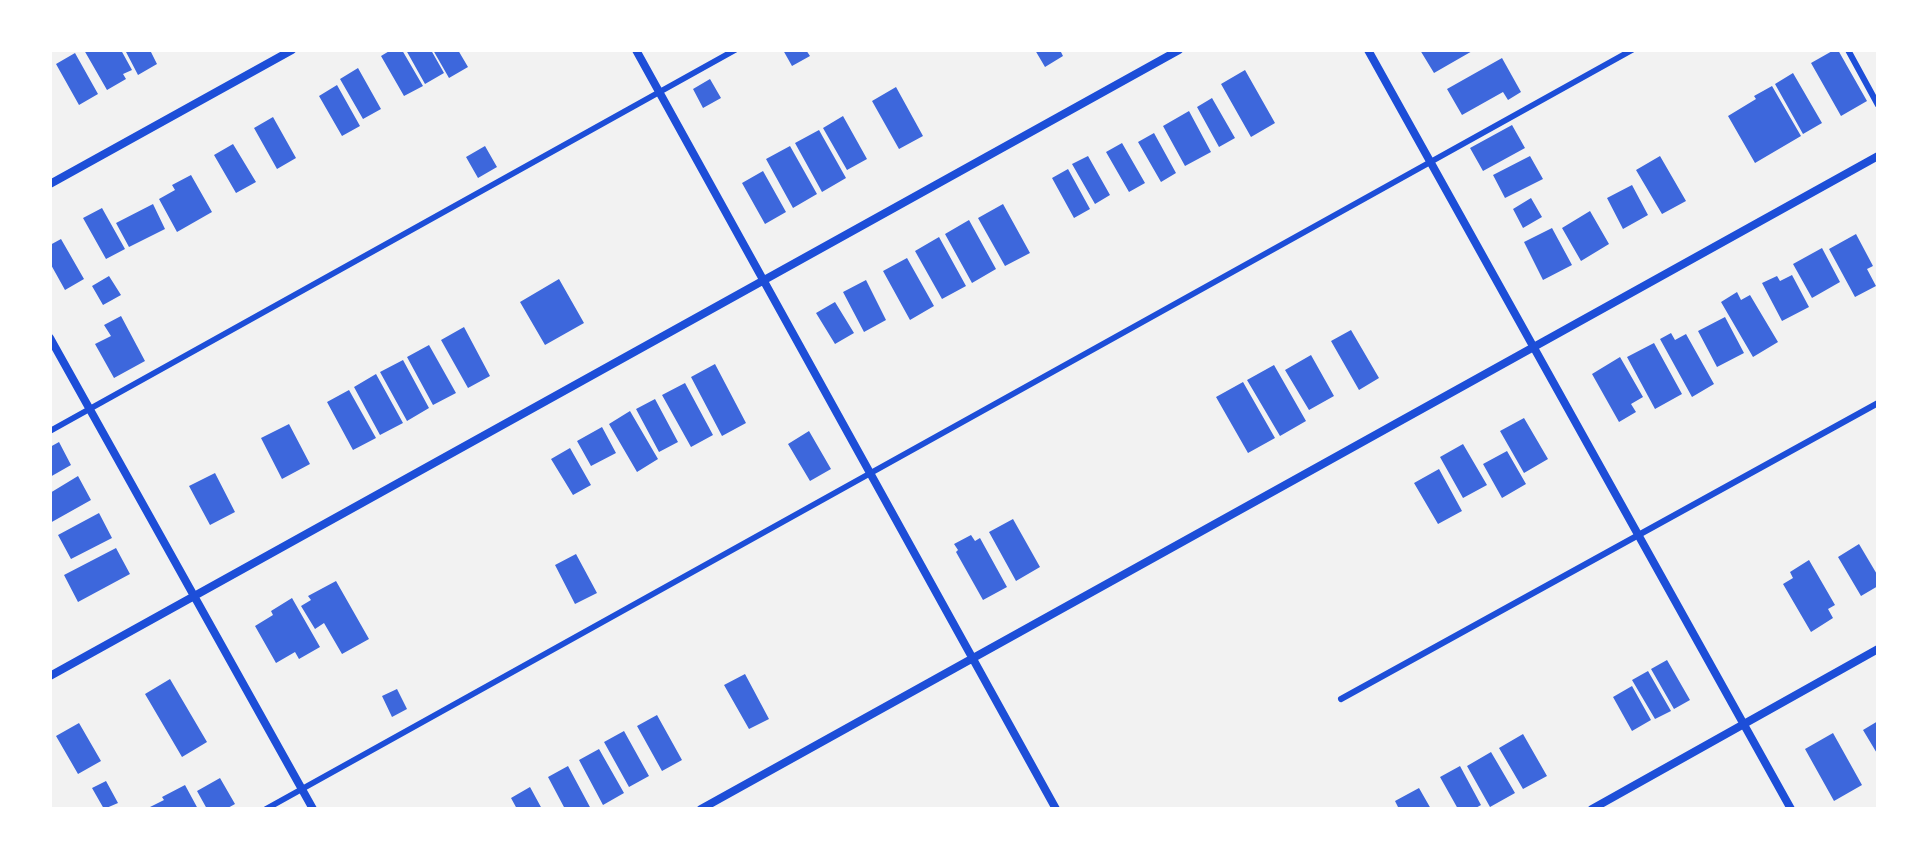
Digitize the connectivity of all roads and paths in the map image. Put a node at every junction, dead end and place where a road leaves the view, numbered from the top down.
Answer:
1 (292, 50) edge
2 (636, 50) edge
3 (735, 50) edge
4 (1179, 50) edge
5 (1368, 50) edge
6 (1632, 50) edge
7 (1848, 50) edge
8 (659, 92) junction
9 (1878, 105) edge
10 (1878, 156) edge
11 (1430, 162) junction
12 (50, 184) edge
13 (763, 280) junction
14 (50, 338) edge
15 (1534, 347) junction
16 (1878, 403) edge
17 (89, 409) junction
18 (50, 431) edge
19 (870, 473) junction
20 (1639, 535) junction
21 (194, 596) junction
22 (1878, 649) edge
23 (973, 658) junction
24 (50, 676) edge
25 (1341, 699) dead end
26 (1744, 724) junction
27 (302, 789) junction
28 (266, 809) edge
29 (313, 809) edge
30 (701, 809) edge
31 (1056, 809) edge
32 (1592, 809) edge
33 (1791, 809) edge

1 - 12 street
2 - 8 street
3 - 8 lane
4 - 13 street
5 - 11 street
6 - 11 lane
7 - 9 lane
8 - 13 street
8 - 17 lane
10 - 15 street
11 - 15 street
11 - 19 lane
13 - 19 street
13 - 21 street
14 - 17 street
15 - 20 street
15 - 23 street
16 - 20 lane
17 - 18 lane
17 - 21 street
19 - 23 street
19 - 27 lane
20 - 25 lane
20 - 26 street
21 - 24 street
21 - 27 street
22 - 26 street
23 - 30 street
23 - 31 street
26 - 32 street
26 - 33 street
27 - 28 lane
27 - 29 street

